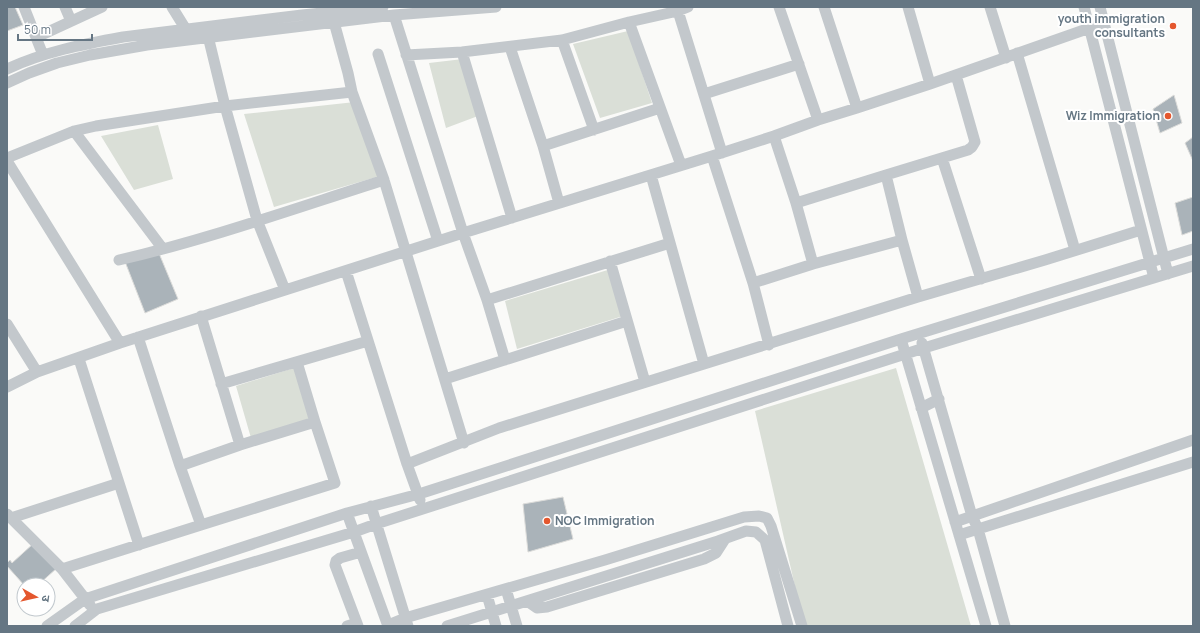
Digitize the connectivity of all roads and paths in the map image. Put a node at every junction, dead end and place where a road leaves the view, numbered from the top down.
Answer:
1 (24, 7) edge
2 (65, 7) edge
3 (102, 7) edge
4 (172, 7) edge
5 (383, 7) edge
6 (496, 7) edge
7 (779, 7) edge
8 (824, 7) edge
9 (908, 7) edge
10 (990, 7) edge
11 (1084, 7) edge
12 (1100, 7) edge
13 (683, 9) edge
14 (84, 11) edge
15 (300, 11) edge
16 (394, 15) junction
17 (71, 21) junction
18 (334, 22) junction
19 (629, 22) junction
20 (1104, 23) junction
21 (206, 26) junction
22 (306, 26) junction
23 (185, 28) junction
24 (1090, 28) junction
25 (37, 37) junction
26 (208, 38) junction
27 (562, 40) junction
28 (510, 47) junction
29 (462, 52) junction
30 (1018, 53) junction
31 (378, 54) dead end
32 (43, 55) junction
33 (406, 55) junction
34 (1006, 58) junction
35 (799, 64) junction
36 (7, 69) edge
37 (956, 75) junction
38 (7, 83) edge
39 (930, 84) junction
40 (352, 92) junction
41 (704, 94) junction
42 (225, 106) junction
43 (660, 108) junction
44 (857, 108) junction
45 (818, 120) junction
46 (594, 130) junction
47 (74, 131) junction
48 (774, 136) junction
49 (543, 146) junction
50 (717, 154) junction
51 (942, 158) junction
52 (7, 160) edge
53 (681, 166) junction
54 (651, 175) junction
55 (886, 176) junction
56 (384, 180) junction
57 (559, 203) junction
58 (796, 203) junction
59 (512, 218) junction
60 (257, 220) junction
61 (1141, 230) junction
62 (463, 233) junction
63 (902, 240) junction
64 (438, 241) junction
65 (670, 243) junction
66 (1193, 249) edge
67 (163, 250) junction
68 (1075, 250) junction
69 (405, 252) junction
70 (1163, 258) junction
71 (119, 260) dead end
72 (610, 261) junction
73 (1150, 263) junction
74 (813, 264) junction
75 (1193, 266) edge
76 (346, 271) junction
77 (1168, 274) junction
78 (1154, 278) junction
79 (981, 279) junction
80 (753, 283) junction
81 (285, 290) junction
82 (918, 297) junction
83 (487, 300) junction
84 (201, 316) junction
85 (627, 321) junction
86 (7, 324) edge
87 (919, 334) junction
88 (138, 337) junction
89 (901, 339) junction
90 (368, 341) junction
91 (120, 343) junction
92 (769, 345) junction
93 (924, 348) junction
94 (906, 354) junction
95 (79, 359) junction
96 (505, 360) junction
97 (297, 362) junction
98 (704, 364) junction
99 (37, 372) junction
100 (445, 379) junction
101 (645, 382) junction
102 (221, 384) junction
103 (7, 387) edge
104 (939, 399) junction
105 (921, 408) junction
106 (315, 422) junction
107 (1193, 440) edge
108 (464, 443) junction
109 (240, 445) junction
110 (1193, 462) edge
111 (407, 464) junction
112 (180, 466) junction
113 (120, 483) junction
114 (1056, 488) junction
115 (419, 494) junction
116 (1063, 502) junction
117 (371, 506) junction
118 (423, 509) junction
119 (347, 513) junction
120 (9, 516) edge
121 (972, 516) junction
122 (767, 518) junction
123 (955, 522) junction
124 (376, 524) junction
125 (201, 525) junction
126 (978, 529) junction
127 (354, 532) junction
128 (756, 532) junction
129 (959, 535) junction
130 (139, 545) junction
131 (361, 552) junction
132 (62, 569) junction
133 (506, 589) junction
134 (487, 595) junction
135 (85, 599) junction
136 (510, 606) junction
137 (94, 611) junction
138 (491, 612) junction
139 (407, 622) edge
140 (354, 625) edge
141 (47, 626) edge
142 (75, 626) edge
143 (388, 626) edge
144 (447, 626) edge
145 (496, 626) edge
146 (517, 626) edge
147 (788, 626) edge
148 (802, 626) edge
149 (986, 626) edge
150 (1005, 626) edge

1 - 25 street
2 - 17 street
3 - 14 street
4 - 23 street
5 - 15 street
6 - 16 street
7 - 35 street
8 - 44 street
9 - 39 street
10 - 34 street
11 - 24 street
12 - 20 street
13 - 19 street
13 - 41 street
14 - 17 street
15 - 21 street
15 - 22 street
16 - 18 street
16 - 33 street
17 - 25 street
18 - 22 street
18 - 40 street
19 - 27 street
19 - 43 street
20 - 24 street
20 - 70 street
21 - 23 street
21 - 26 street
22 - 26 street
23 - 32 street
24 - 30 street
24 - 61 street
25 - 32 street
26 - 38 street
26 - 42 street
27 - 28 street
27 - 46 street
28 - 29 street
28 - 49 street
29 - 33 street
29 - 59 street
30 - 34 street
30 - 68 street
31 - 64 street
32 - 36 street
33 - 62 street
34 - 37 street
35 - 41 street
35 - 45 street
37 - 39 street
37 - 51 street
39 - 44 street
40 - 42 street
40 - 56 street
41 - 50 street
42 - 47 street
42 - 60 street
43 - 46 street
43 - 53 street
44 - 45 street
45 - 48 street
46 - 49 street
47 - 52 street
47 - 67 street
48 - 50 street
48 - 58 street
49 - 57 street
50 - 53 street
50 - 80 street
51 - 55 street
51 - 79 street
52 - 91 street
53 - 54 street
54 - 57 street
54 - 65 street
55 - 58 street
55 - 63 street
56 - 60 street
56 - 69 street
57 - 59 street
58 - 74 street
59 - 62 street
60 - 67 street
60 - 81 street
61 - 68 street
61 - 73 street
62 - 64 street
62 - 83 street
63 - 74 street
63 - 82 street
64 - 69 street
65 - 72 street
65 - 98 street
66 - 70 street
67 - 71 street
68 - 79 street
69 - 76 street
69 - 100 street
70 - 73 street
70 - 77 street
72 - 83 street
72 - 85 street
73 - 78 street
73 - 87 street
74 - 80 street
75 - 77 street
76 - 81 street
76 - 90 street
77 - 78 street
78 - 93 street
79 - 82 street
80 - 92 street
81 - 84 street
82 - 92 street
83 - 96 street
84 - 88 street
84 - 102 street
85 - 96 street
85 - 101 street
86 - 99 street
87 - 89 street
87 - 93 street
88 - 91 street
88 - 112 street
89 - 94 street
89 - 115 street
90 - 97 street
90 - 111 street
91 - 95 street
92 - 98 street
93 - 94 street
93 - 104 street
94 - 105 street
94 - 118 street
95 - 99 street
95 - 113 street
96 - 100 street
97 - 102 street
97 - 106 street
98 - 101 street
99 - 103 street
100 - 108 street
101 - 108 street
102 - 109 street
104 - 105 street
104 - 121 street
105 - 123 street
106 - 109 street
106 - 125 street
107 - 114 street
108 - 111 street
109 - 112 street
110 - 116 street
111 - 115 street
112 - 125 street
113 - 120 street
113 - 130 street
114 - 116 street
114 - 121 street
115 - 117 street
115 - 118 street
116 - 126 street
117 - 119 street
117 - 124 street
118 - 124 street
119 - 127 street
119 - 135 street
120 - 132 street
121 - 123 street
121 - 126 street
122 - 128 street
122 - 133 street
122 - 148 street
123 - 129 street
124 - 127 street
124 - 139 street
125 - 130 street
126 - 129 street
126 - 150 street
127 - 131 street
127 - 137 street
128 - 136 street
128 - 147 street
129 - 149 street
130 - 132 street
131 - 140 street
131 - 143 street
132 - 135 street
133 - 134 street
133 - 136 street
134 - 138 street
134 - 139 street
135 - 137 street
135 - 141 street
136 - 138 street
136 - 146 street
137 - 142 street
138 - 144 street
138 - 145 street
139 - 143 street

